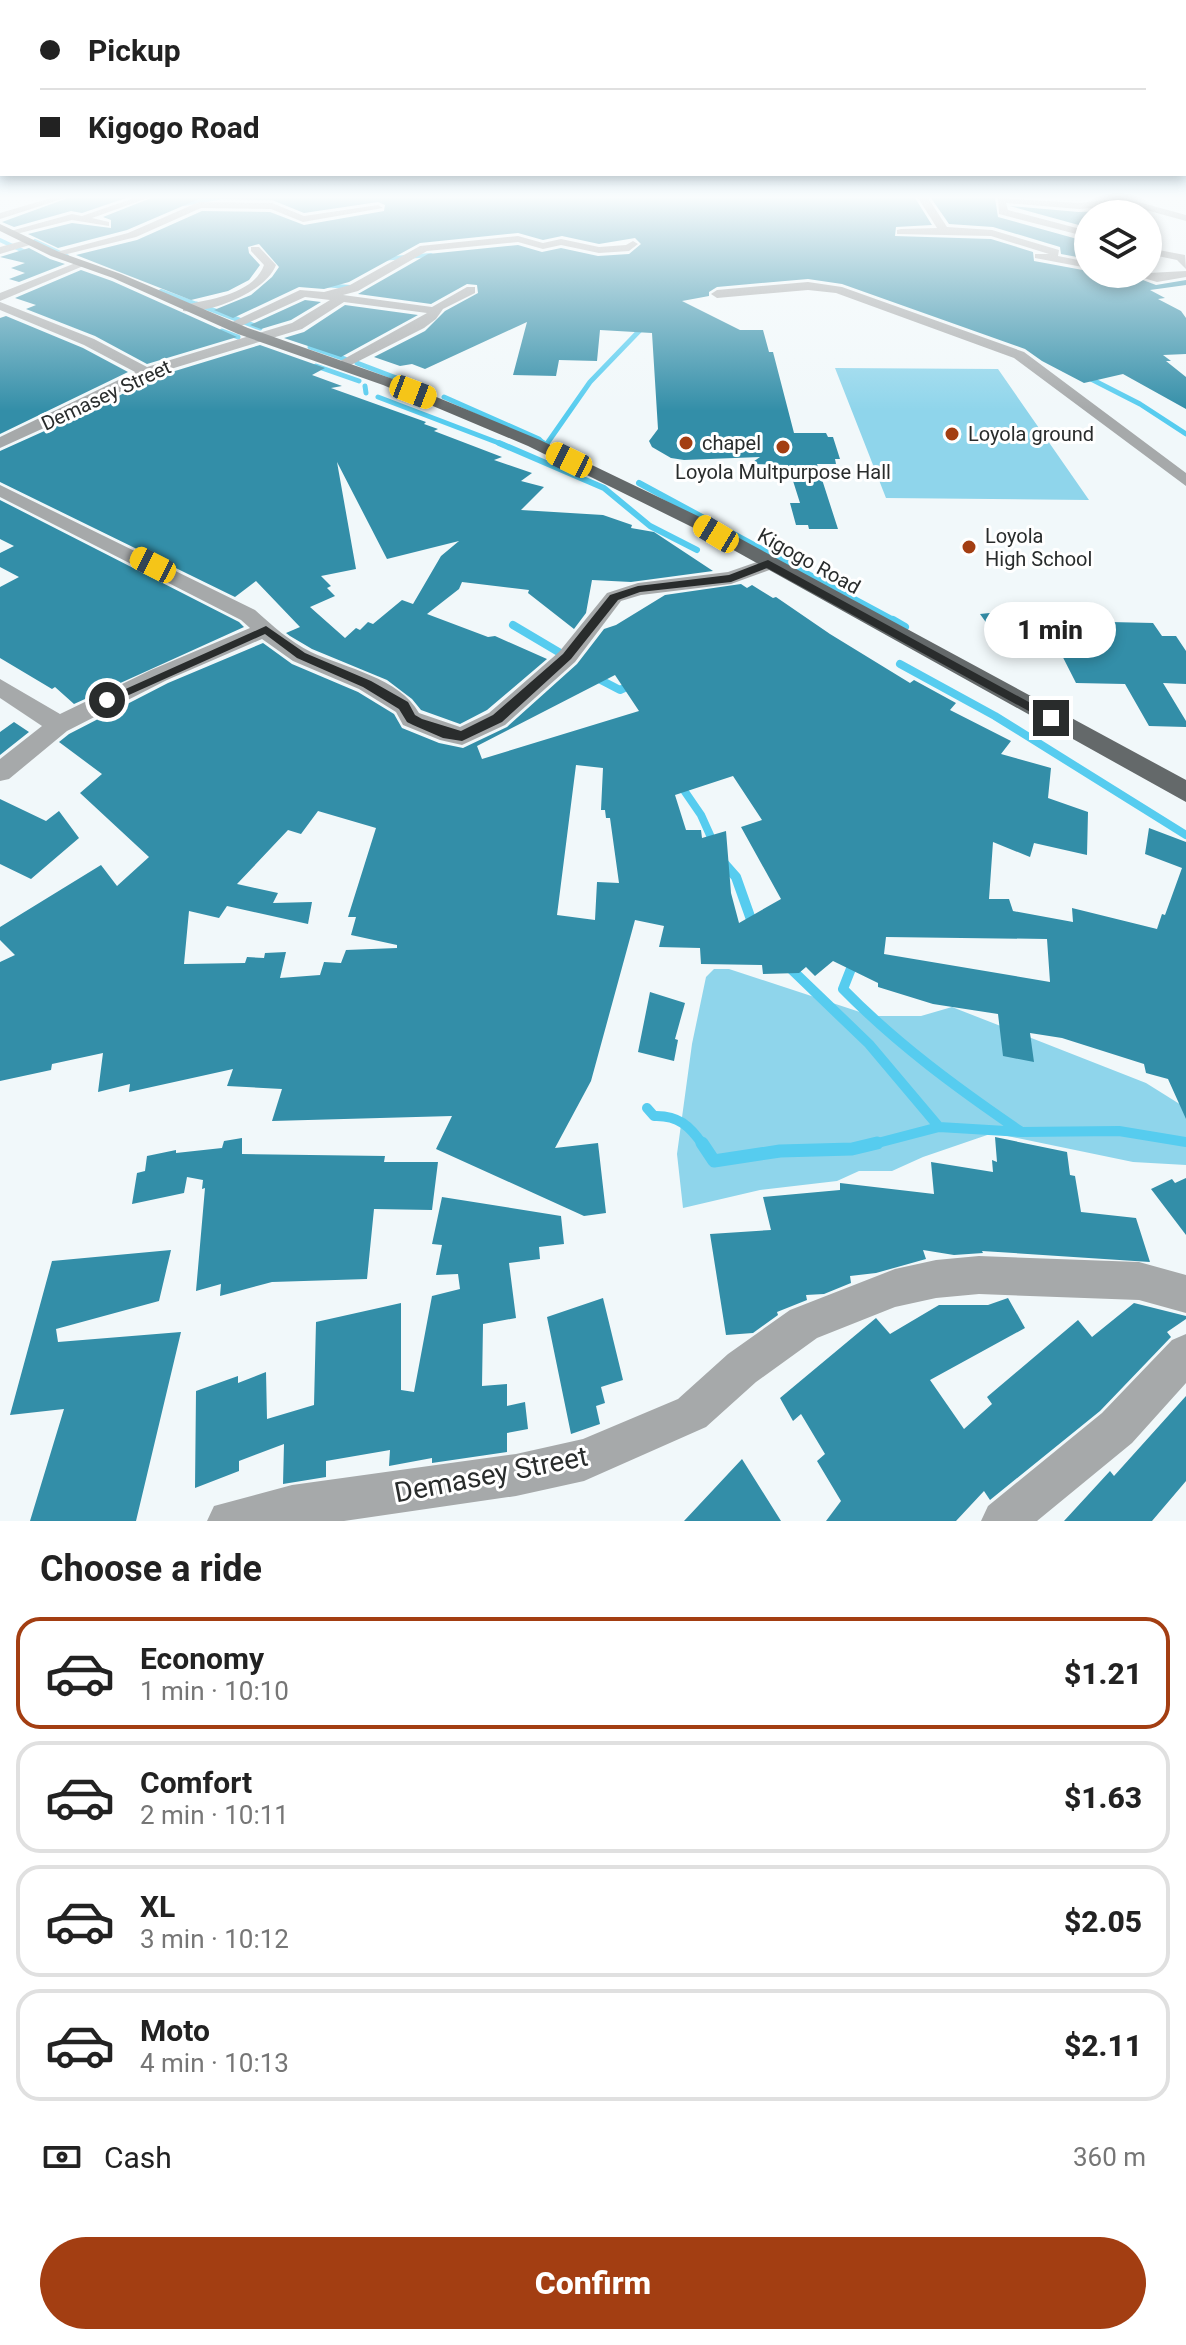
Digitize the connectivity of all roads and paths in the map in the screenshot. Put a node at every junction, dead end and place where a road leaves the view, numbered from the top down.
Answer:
1 (70, 269) edge
2 (94, 269) edge
3 (268, 269) edge
4 (390, 269) edge
5 (1186, 274) edge
6 (1162, 277) edge
7 (471, 290) dead end
8 (717, 294) dead end
9 (327, 295) junction
10 (0, 297) edge
11 (342, 298) junction
12 (0, 306) edge
13 (187, 308) junction
14 (437, 311) junction
15 (232, 325) junction
16 (259, 336) junction
17 (340, 365) junction
18 (146, 372) junction
19 (0, 443) edge
20 (1186, 481) edge
21 (0, 490) edge
22 (768, 564) junction
23 (266, 629) junction
24 (0, 687) edge
25 (59, 725) junction
26 (0, 772) edge
27 (1186, 792) edge
28 (1186, 1294) edge
29 (1186, 1354) edge
30 (229, 1521) edge
31 (1003, 1521) edge

1 - 10 street
2 - 13 main road, Kigogo Road
3 - 13 street
4 - 9 street
5 - 6 street
7 - 14 street
8 - 20 street
9 - 11 street
9 - 15 street
11 - 14 street
11 - 16 street, Demasey Street
12 - 18 street
13 - 15 main road, Kigogo Road
14 - 17 street
15 - 16 main road, Kigogo Road
16 - 17 main road, Kigogo Road
16 - 18 street, Demasey Street
17 - 22 main road, Kigogo Road
18 - 19 street, Demasey Street
21 - 23 street
22 - 23 street
22 - 27 main road, Kigogo Road
23 - 25 street
24 - 25 street
25 - 26 street
28 - 30 street, Demasey Street
29 - 31 street

